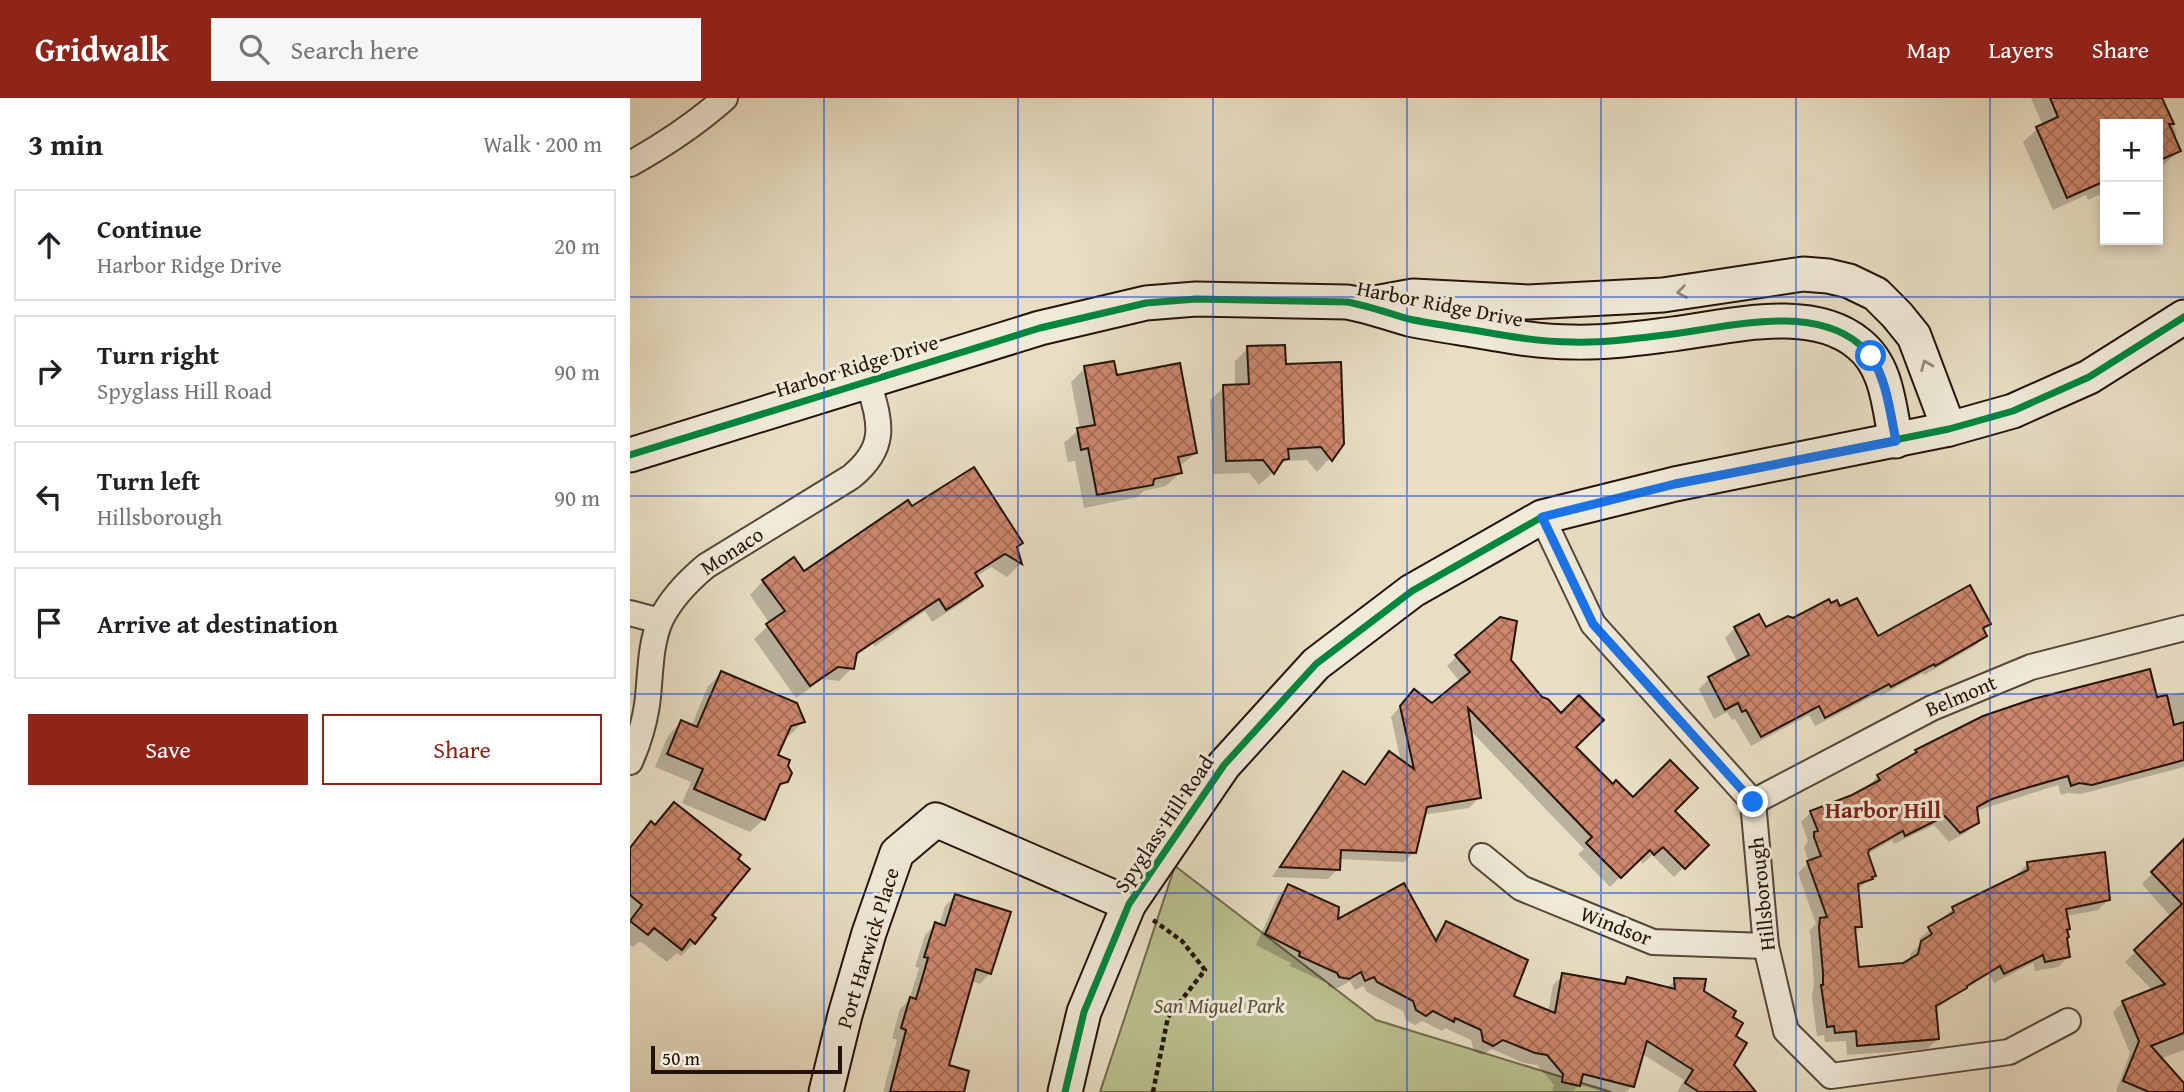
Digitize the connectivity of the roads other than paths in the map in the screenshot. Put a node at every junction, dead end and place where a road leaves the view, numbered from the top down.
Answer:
1 (725, 98) edge
2 (630, 164) edge
3 (1814, 275) junction
4 (1364, 305) junction
5 (2184, 317) edge
6 (1807, 323) junction
7 (868, 381) junction
8 (1950, 429) junction
9 (1896, 441) junction
10 (630, 455) edge
11 (1542, 517) junction
12 (630, 613) edge
13 (660, 621) junction
14 (2184, 628) edge
15 (630, 762) edge
16 (1753, 802) junction
17 (1482, 856) dead end
18 (1129, 904) junction
19 (1766, 946) junction
20 (2068, 1021) dead end
21 (826, 1092) edge
22 (1065, 1092) edge

1 - 2 street
3 -> 4 street, Harbor Ridge Drive
3 - 6 street
8 -> 3 street, Harbor Ridge Drive
4 - 6 street, Harbor Ridge Drive
4 - 7 street, Harbor Ridge Drive
5 - 8 street, Spyglass Hill Road
6 - 9 street, Harbor Ridge Drive
7 - 10 street, Harbor Ridge Drive
7 - 13 street, Monaco
8 - 9 street, Spyglass Hill Road
9 - 11 street, Spyglass Hill Road
11 - 16 street
11 - 18 street, Spyglass Hill Road
12 - 13 street
13 - 15 street, Monaco
14 - 16 street, Belmont
16 - 19 street, Hillsborough
17 - 19 street, Windsor
18 - 21 street, Port Harwick Place
18 - 22 street, Spyglass Hill Road
19 - 20 street, Hillsborough

